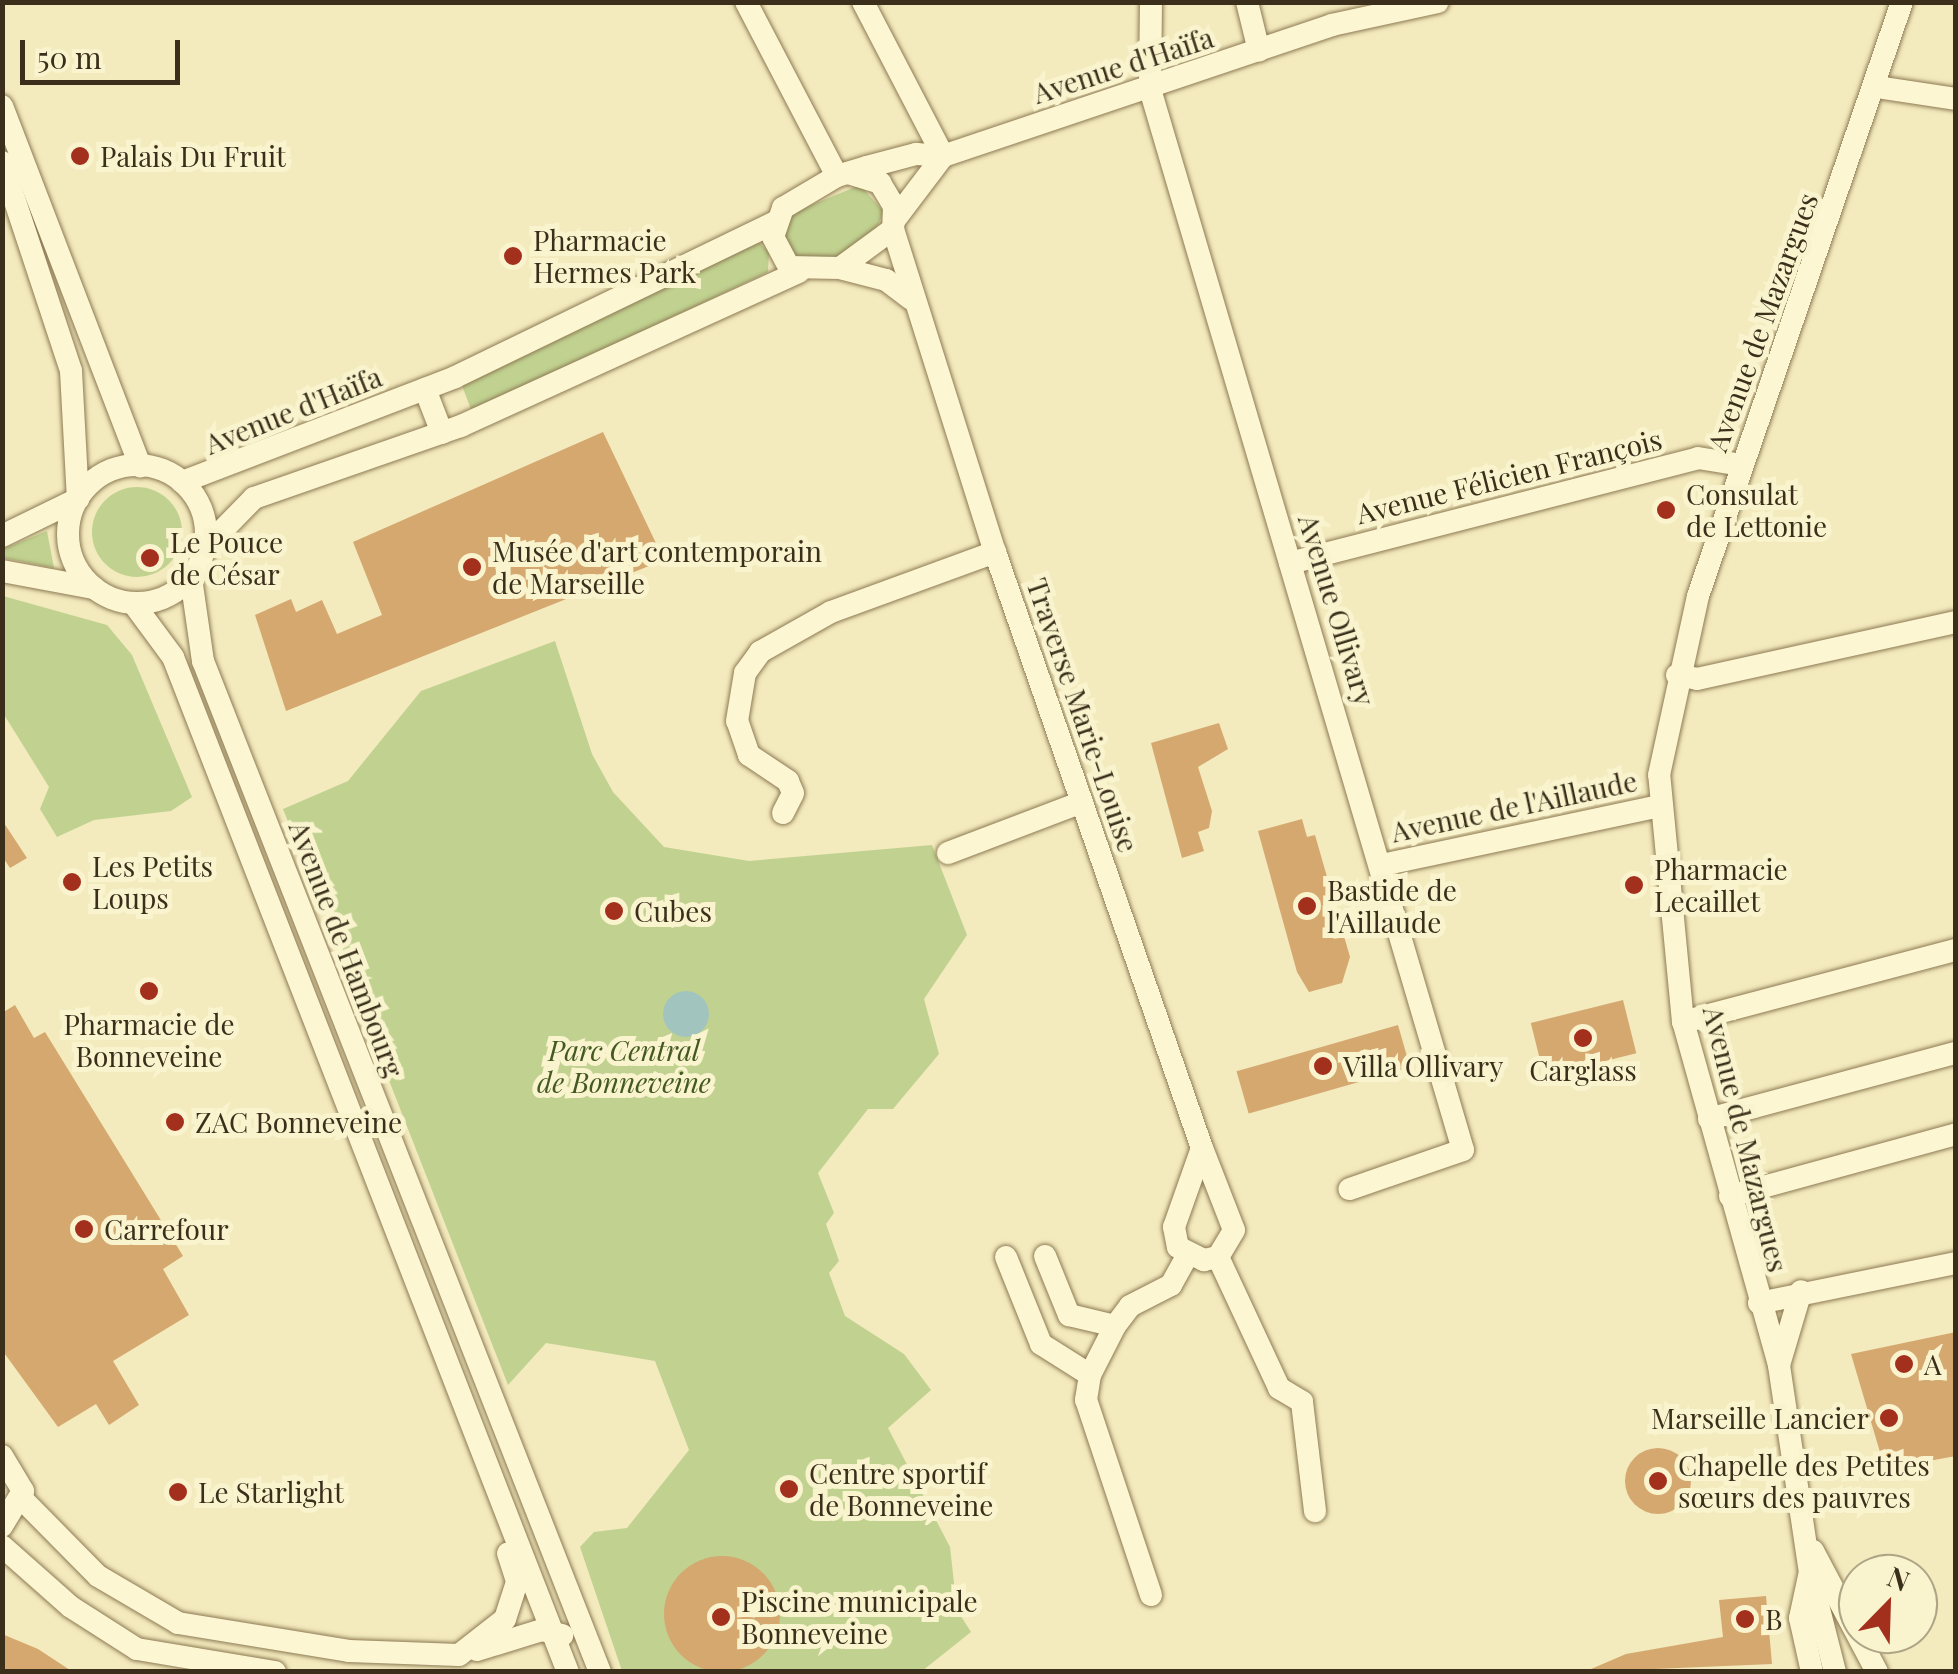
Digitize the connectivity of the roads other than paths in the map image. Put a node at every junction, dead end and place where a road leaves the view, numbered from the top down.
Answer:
1 (746, 2) edge
2 (863, 2) edge
3 (1151, 2) edge
4 (1247, 2) edge
5 (1438, 2) edge
6 (1902, 2) edge
7 (1259, 51) junction
8 (1877, 87) junction
9 (1150, 89) junction
10 (1956, 99) edge
11 (2, 106) edge
12 (943, 156) junction
13 (5, 172) edge
14 (843, 175) junction
15 (776, 222) junction
16 (894, 224) junction
17 (840, 268) junction
18 (800, 272) junction
19 (911, 300) junction
20 (425, 389) junction
21 (442, 433) junction
22 (1742, 465) junction
23 (140, 466) junction
24 (182, 482) junction
25 (78, 499) junction
26 (2, 536) edge
27 (205, 548) junction
28 (995, 552) junction
29 (1290, 563) junction
30 (2, 571) edge
31 (190, 578) junction
32 (94, 588) junction
33 (133, 603) junction
34 (1956, 622) edge
35 (1676, 675) junction
36 (1082, 802) junction
37 (1659, 806) junction
38 (784, 813) dead end
39 (948, 853) dead end
40 (1382, 865) junction
41 (1956, 950) edge
42 (1683, 1022) junction
43 (1956, 1053) edge
44 (1709, 1120) junction
45 (1956, 1134) edge
46 (1202, 1148) junction
47 (1350, 1189) dead end
48 (1730, 1196) junction
49 (1045, 1256) dead end
50 (1187, 1256) junction
51 (1006, 1257) dead end
52 (1218, 1257) junction
53 (1956, 1262) edge
54 (1801, 1291) junction
55 (1759, 1303) junction
56 (1116, 1326) junction
57 (1779, 1365) junction
58 (1090, 1374) junction
59 (484, 1444) junction
60 (4, 1455) edge
61 (22, 1498) junction
62 (1314, 1511) dead end
63 (2, 1526) edge
64 (1809, 1542) junction
65 (2, 1546) edge
66 (1810, 1573) junction
67 (1151, 1595) dead end
68 (178, 1622) junction
69 (552, 1632) junction
70 (459, 1655) junction
71 (161, 1656) junction
72 (349, 1661) edge
73 (275, 1672) edge
74 (568, 1672) edge
75 (589, 1672) edge
76 (600, 1672) edge
77 (1812, 1672) edge
78 (1835, 1672) edge
79 (1876, 1672) edge

1 - 14 street
2 - 12 street
3 - 9 street, Avenue Ollivary
4 - 7 street
5 - 7 street, Avenue d'Haïfa
6 - 8 street, Avenue de Mazargues
7 - 9 street, Avenue d'Haïfa
8 - 10 street
8 - 22 street, Avenue de Mazargues
9 - 12 street, Avenue d'Haïfa
9 - 29 street, Avenue Ollivary
11 - 23 street
12 - 14 street, Avenue d'Haïfa
12 - 16 street
13 - 25 street
14 - 15 street
14 - 16 street
15 - 18 street
15 - 20 street, Avenue d'Haïfa
16 - 17 street
16 - 19 street, Traverse Marie-Louise
17 - 18 street
17 - 19 street
18 - 21 street
19 - 28 street, Traverse Marie-Louise
20 - 21 street, Avenue d'Haïfa
20 - 24 street, Avenue d'Haïfa
21 - 27 street
22 - 29 street, Avenue Félicien François
22 - 35 street, Avenue de Mazargues
23 - 24 street
23 - 25 street
24 - 27 street
25 - 26 street
25 - 32 street
27 - 31 street
28 - 36 street, Traverse Marie-Louise
28 - 38 street
29 - 40 street, Avenue Ollivary
30 - 32 street
31 - 33 street
31 - 76 street, Avenue de Hambourg
32 - 33 street
33 - 59 street, Avenue de Hambourg
34 - 35 street
35 - 37 street, Avenue de Mazargues
36 - 39 street
36 - 46 street, Traverse Marie-Louise
37 - 40 street, Avenue de l'Aillaude
37 - 42 street, Avenue de Mazargues
40 - 47 street, Avenue Ollivary
41 - 42 street
42 - 44 street, Avenue de Mazargues
43 - 44 street
44 - 48 street, Avenue de Mazargues
45 - 48 street
46 - 50 street
46 - 52 street, Traverse Marie-Louise
48 - 55 street, Avenue de Mazargues
49 - 56 street
50 - 52 street
50 - 56 street
51 - 58 street
52 - 62 street
53 - 54 street
54 - 55 street
54 - 57 street, Avenue de Mazargues
55 - 57 street, Avenue de Mazargues
56 - 58 street
57 - 64 street, Avenue de Mazargues
58 - 67 street
59 - 69 street, Avenue de Hambourg
59 - 70 street
60 - 61 street
61 - 63 street
61 - 68 street
64 - 66 street, Avenue de Mazargues
64 - 79 street, Avenue de Mazargues
65 - 71 street
66 - 77 street, Avenue de Mazargues
66 - 78 street, Avenue de Mazargues
68 - 71 street
68 - 72 street
69 - 70 street
69 - 74 street, Avenue de Hambourg
69 - 75 street
70 - 72 street
71 - 73 street

